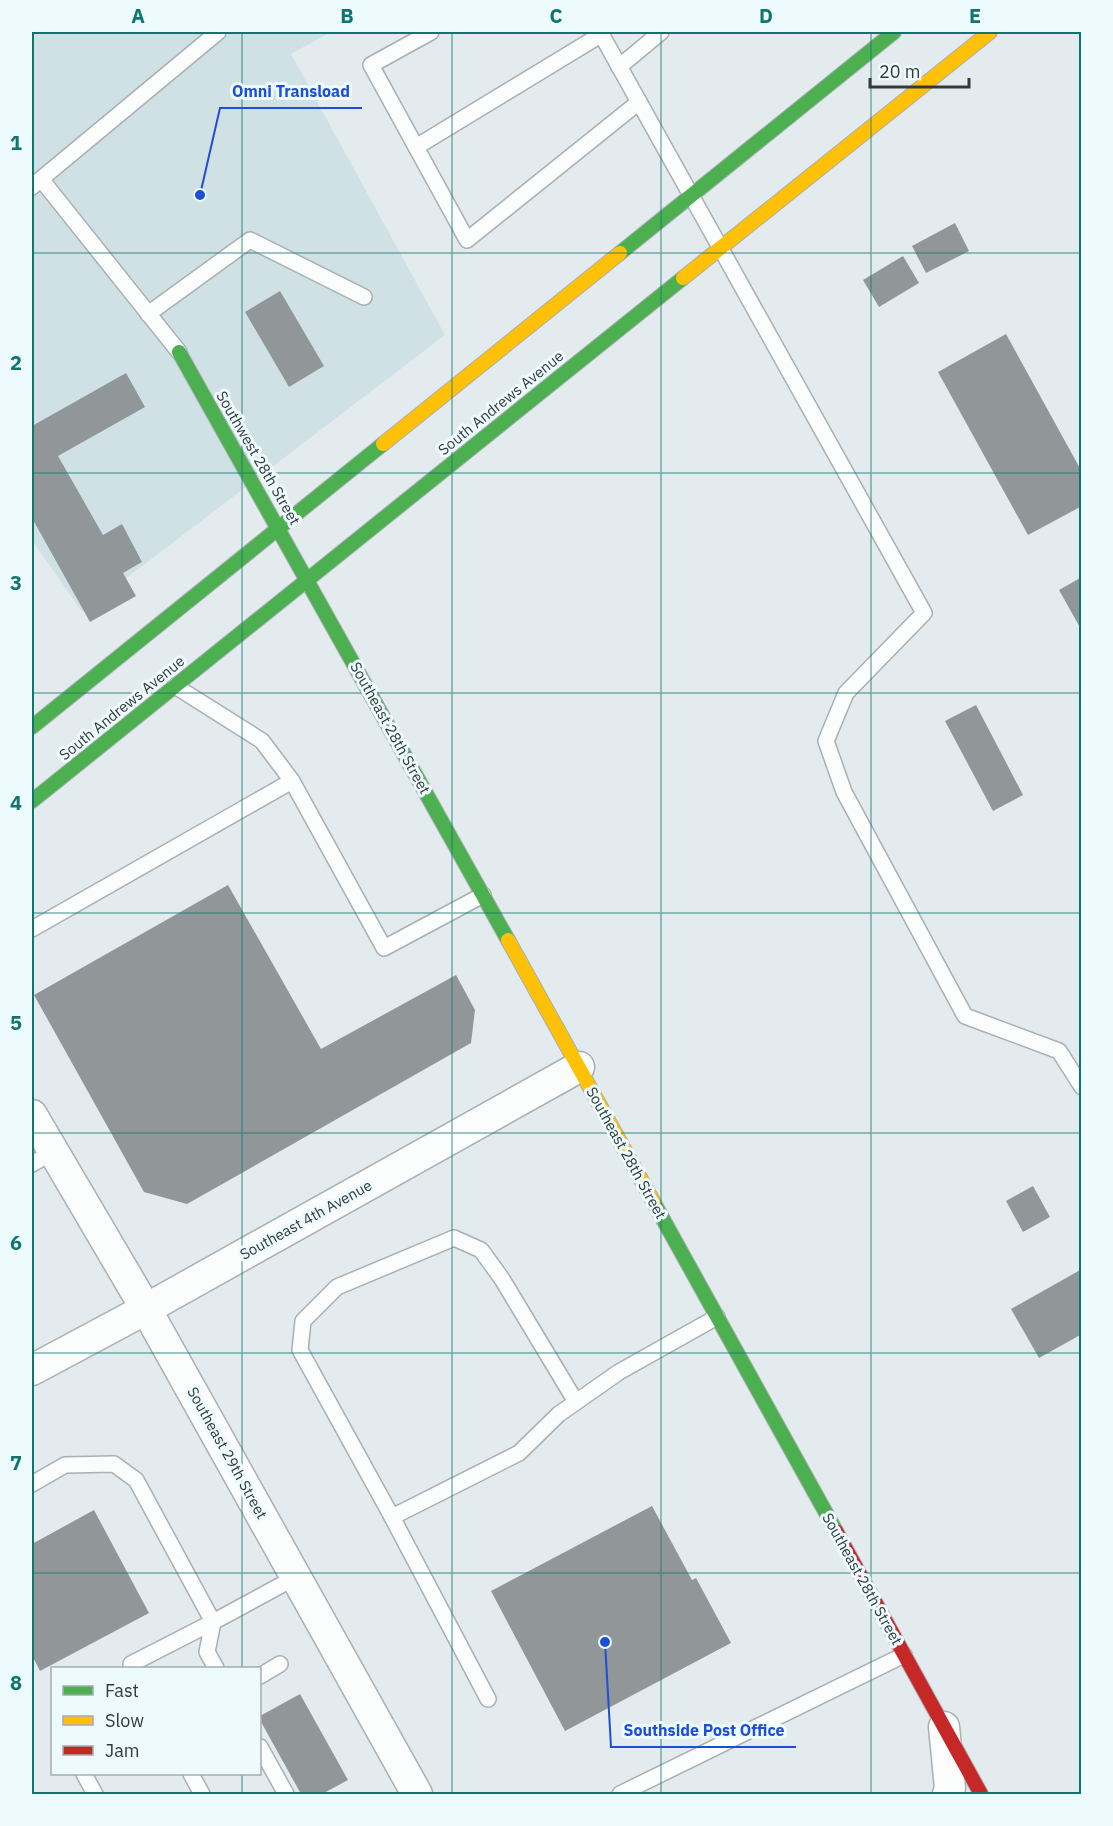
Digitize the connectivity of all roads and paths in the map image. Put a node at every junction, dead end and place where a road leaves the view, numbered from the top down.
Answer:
1 (218, 32) edge
2 (431, 32) edge
3 (661, 32) edge
4 (894, 32) edge
5 (990, 32) edge
6 (601, 33) edge
7 (619, 67) junction
8 (639, 102) junction
9 (416, 147) junction
10 (36, 183) edge
11 (690, 195) junction
12 (720, 248) junction
13 (364, 297) dead end
14 (148, 314) junction
15 (179, 352) joint
16 (278, 527) junction
17 (308, 580) junction
18 (175, 686) junction
19 (32, 727) edge
20 (292, 781) junction
21 (32, 801) edge
22 (483, 895) junction
23 (32, 929) edge
24 (579, 1067) junction
25 (1082, 1087) edge
26 (32, 1115) edge
27 (42, 1158) edge
28 (146, 1309) junction
29 (717, 1317) junction
30 (32, 1370) edge
31 (576, 1402) junction
32 (32, 1484) edge
33 (392, 1517) junction
34 (296, 1578) junction
35 (213, 1622) junction
36 (904, 1655) junction
37 (280, 1664) dead end
38 (129, 1667) edge
39 (215, 1667) edge
40 (261, 1675) edge
41 (488, 1699) dead end
42 (944, 1728) junction
43 (261, 1749) edge
44 (85, 1775) edge
45 (192, 1775) edge
46 (95, 1794) edge
47 (202, 1794) edge
48 (286, 1794) edge
49 (417, 1794) edge
50 (620, 1794) edge
51 (948, 1794) edge
52 (981, 1794) edge

1 - 10 lane
2 - 9 lane
3 - 7 lane
4 - 11 main road
5 - 12 main road, South Andrews Avenue
6 - 7 lane
6 - 9 lane
7 - 8 lane
8 - 9 lane
8 - 11 lane
10 - 14 lane
11 - 12 lane
11 - 16 main road
12 - 17 main road, South Andrews Avenue
12 - 25 lane
13 - 14 lane
14 - 15 lane
15 - 16 main road, Southwest 28th Street
16 - 17 main road, Southwest 28th Street
16 - 19 main road
17 - 18 main road, South Andrews Avenue
17 - 22 main road, Southeast 28th Street
18 - 20 lane
18 - 21 main road, South Andrews Avenue
20 - 22 lane
20 - 23 lane
22 - 24 main road, Southeast 28th Street
24 - 28 street, Southeast 4th Avenue
24 - 29 main road, Southeast 28th Street
26 - 27 street, Southeast 29th Street
27 - 28 street, Southeast 29th Street
28 - 30 street, Southeast 4th Avenue
28 - 34 street, Southeast 29th Street
29 - 31 lane
29 - 36 main road, Southeast 28th Street
31 - 33 lane
31 - 33 lane
32 - 35 lane
33 - 41 lane
34 - 35 lane
34 - 49 street, Southeast 29th Street
35 - 38 lane
35 - 39 lane
36 - 42 main road, Southeast 28th Street
36 - 50 lane
37 - 40 lane
42 - 51 street, Southeast 28th Street
42 - 52 main road, Southeast 28th Street
43 - 48 lane
44 - 46 lane
45 - 47 lane

